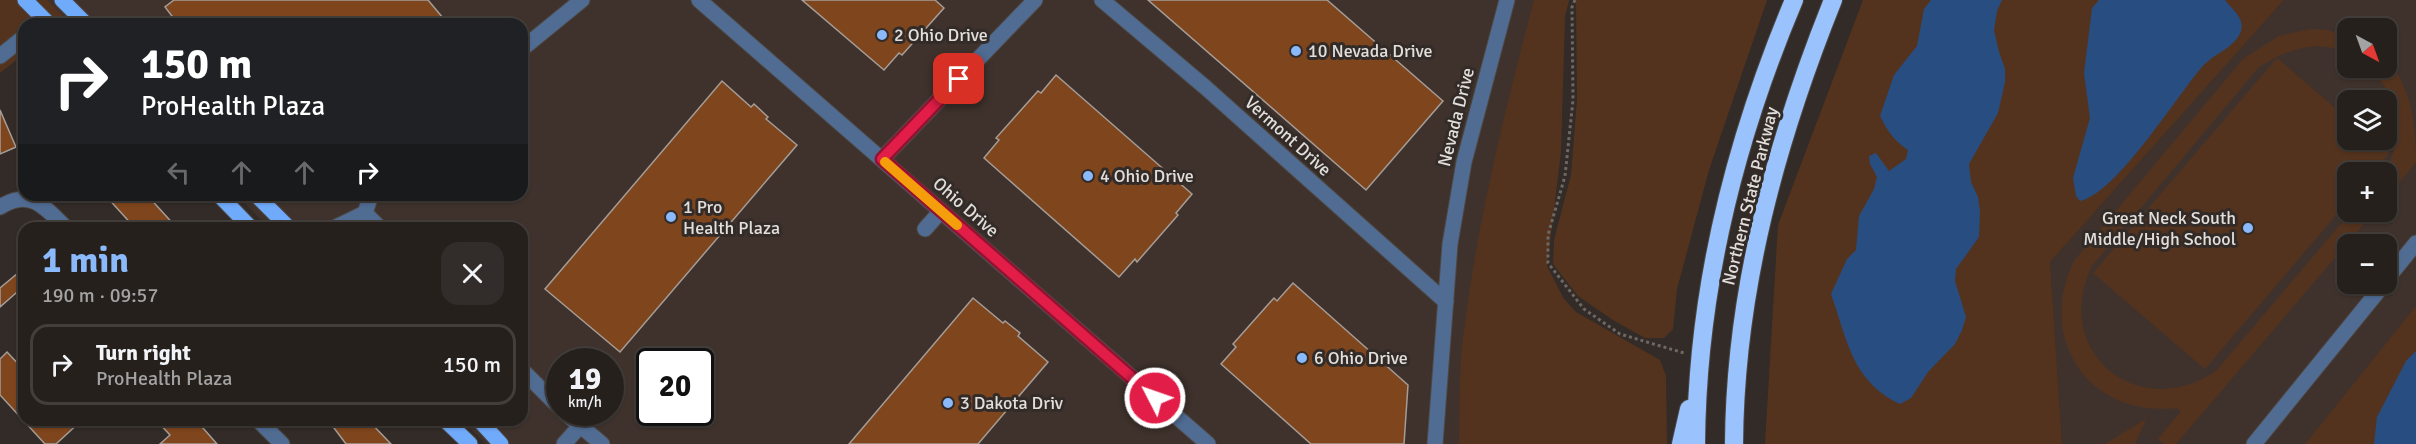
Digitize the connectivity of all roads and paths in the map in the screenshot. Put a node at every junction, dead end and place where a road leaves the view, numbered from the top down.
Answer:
1 (26, 0) edge
2 (62, 0) edge
3 (582, 0) edge
4 (699, 0) edge
5 (1035, 0) edge
6 (1102, 0) edge
7 (1507, 0) edge
8 (1575, 0) edge
9 (1794, 0) edge
10 (1833, 0) edge
11 (41, 18) edge
12 (80, 18) edge
13 (18, 41) edge
14 (528, 44) edge
15 (0, 56) edge
16 (882, 159) junction
17 (18, 199) edge
18 (34, 201) edge
19 (225, 201) edge
20 (262, 201) edge
21 (369, 201) edge
22 (0, 207) edge
23 (941, 211) junction
24 (365, 213) junction
25 (60, 222) edge
26 (245, 222) edge
27 (283, 222) edge
28 (346, 222) edge
29 (374, 222) edge
30 (925, 229) dead end
31 (2416, 243) edge
32 (2397, 266) edge
33 (2376, 294) edge
34 (1446, 302) junction
35 (1700, 357) junction
36 (528, 376) edge
37 (546, 394) edge
38 (264, 426) edge
39 (451, 426) edge
40 (484, 426) edge
41 (580, 426) joint
42 (282, 444) edge
43 (470, 444) edge
44 (501, 444) edge
45 (564, 444) edge
46 (602, 444) edge
47 (1208, 444) edge
48 (1435, 444) edge
49 (1681, 444) edge
50 (1696, 444) edge
51 (1734, 444) edge
52 (2254, 444) edge

1 - 11 main road
2 - 12 main road
3 - 14 street
4 - 16 street, Ohio Drive
5 - 16 street
6 - 34 street, Vermont Drive
7 - 34 street, Nevada Drive
8 - 35 path
9 - 35 highway, Northern State Parkway
10 - 51 highway, Northern State Parkway
13 - 15 street
16 - 23 street, Ohio Drive
17 - 22 street
18 - 25 street
19 - 26 main road
20 - 27 main road
21 - 24 street
23 - 30 street
23 - 47 street, Ohio Drive
24 - 28 street
24 - 29 street
31 - 32 street
33 - 52 street
34 - 48 street, Nevada Drive
35 - 49 highway
35 - 50 highway, Northern State Parkway
36 - 37 street
38 - 42 street
39 - 43 main road
40 - 44 main road
41 - 45 street
41 - 46 street

